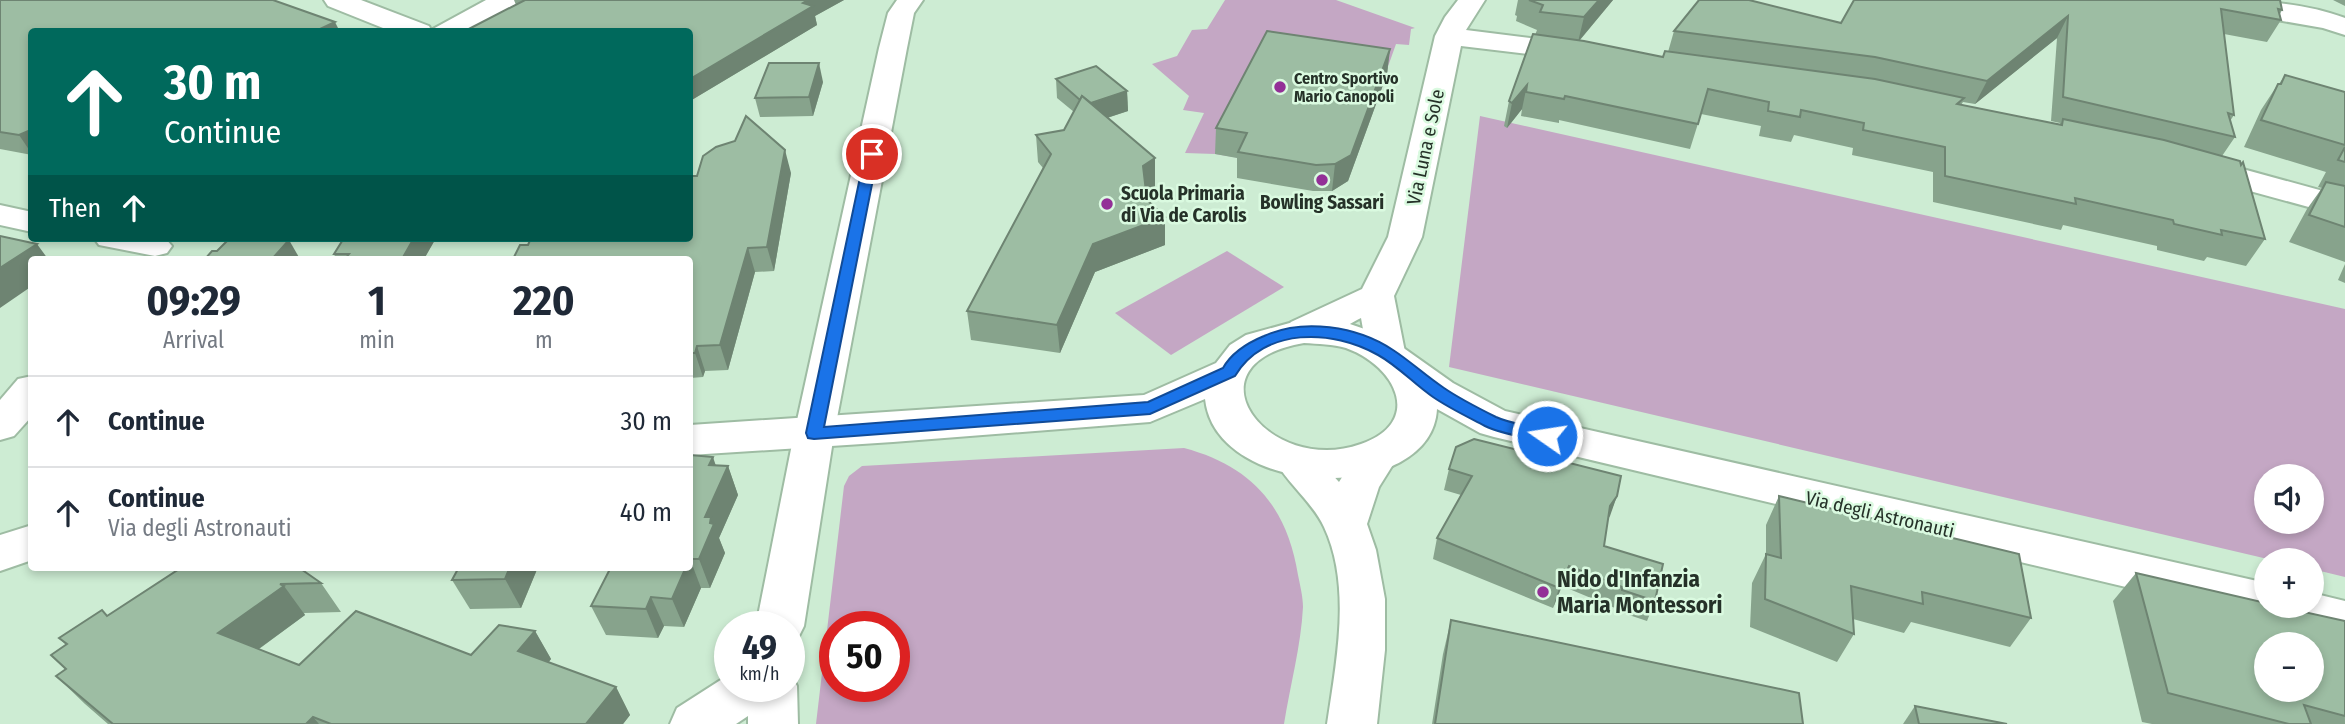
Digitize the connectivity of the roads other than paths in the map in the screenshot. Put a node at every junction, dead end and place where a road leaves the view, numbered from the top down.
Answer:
1 (337, 0) edge
2 (508, 0) edge
3 (910, 0) edge
4 (1472, 0) edge
5 (2222, 1) edge
6 (2345, 27) edge
7 (409, 28) edge
8 (451, 28) edge
9 (1449, 36) junction
10 (1609, 56) edge
11 (2166, 158) edge
12 (2345, 207) edge
13 (0, 215) edge
14 (28, 221) edge
15 (128, 242) edge
16 (154, 248) edge
17 (1376, 296) junction
18 (1304, 331) junction
19 (1395, 360) junction
20 (1229, 372) junction
21 (28, 394) edge
22 (1150, 408) junction
23 (1494, 424) junction
24 (0, 426) edge
25 (1241, 431) junction
26 (814, 433) junction
27 (693, 440) edge
28 (1391, 446) junction
29 (1297, 461) junction
30 (1345, 525) junction
31 (28, 543) edge
32 (0, 553) edge
33 (2254, 599) edge
34 (783, 611) edge
35 (2324, 615) edge
36 (2345, 620) edge
37 (728, 702) edge
38 (772, 702) edge
39 (695, 724) edge
40 (773, 724) edge
41 (1352, 724) edge

1 - 7 street
2 - 8 street
3 - 26 street
4 - 9 street, Via Luna e Sole
5 - 6 street
9 - 10 street
9 - 17 street, Via Luna e Sole
11 - 12 street
13 - 14 street
15 - 16 street
17 - 18 street
17 - 19 street
18 - 19 street
18 - 20 street
19 - 23 street, Via degli Astronauti
19 - 28 street
20 - 22 street
20 - 25 street
21 - 24 street
22 - 25 street
22 - 26 street
23 - 28 street, Via degli Astronauti
23 - 33 street, Via degli Astronauti
25 - 29 street
26 - 27 street
26 - 34 street
28 - 29 street
28 - 30 street
29 - 30 street
30 - 41 street
31 - 32 street
35 - 36 street
37 - 39 street
38 - 40 street

